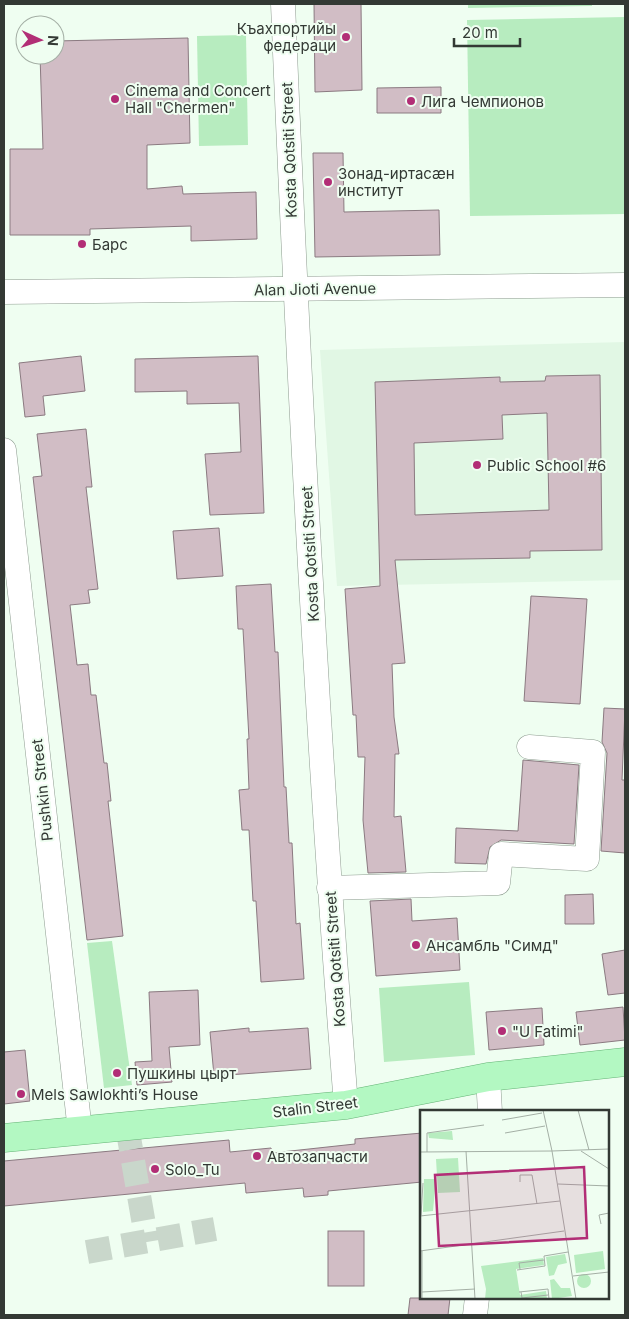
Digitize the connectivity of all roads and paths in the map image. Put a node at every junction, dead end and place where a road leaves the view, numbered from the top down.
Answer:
1 (283, 4) edge
2 (625, 285) edge
3 (295, 290) junction
4 (4, 292) edge
5 (4, 450) edge
6 (529, 747) dead end
7 (329, 888) junction
8 (625, 1062) edge
9 (488, 1077) junction
10 (346, 1104) junction
11 (490, 1110) edge
12 (80, 1131) junction
13 (4, 1138) edge
14 (477, 1299) edge
15 (475, 1315) edge

1 - 3 street, Kosta Qotsiti Street
2 - 3 street, Alan Jioti Avenue
3 - 4 street, Alan Jioti Avenue
3 - 7 street, Kosta Qotsiti Street
5 - 12 street, Pushkin Street
6 - 7 street
7 - 10 street, Kosta Qotsiti Street
8 - 9 main road, Stalin Street
9 - 10 main road, Stalin Street
9 - 11 street
10 - 12 main road, Stalin Street
12 - 13 main road, Stalin Street
14 - 15 street

